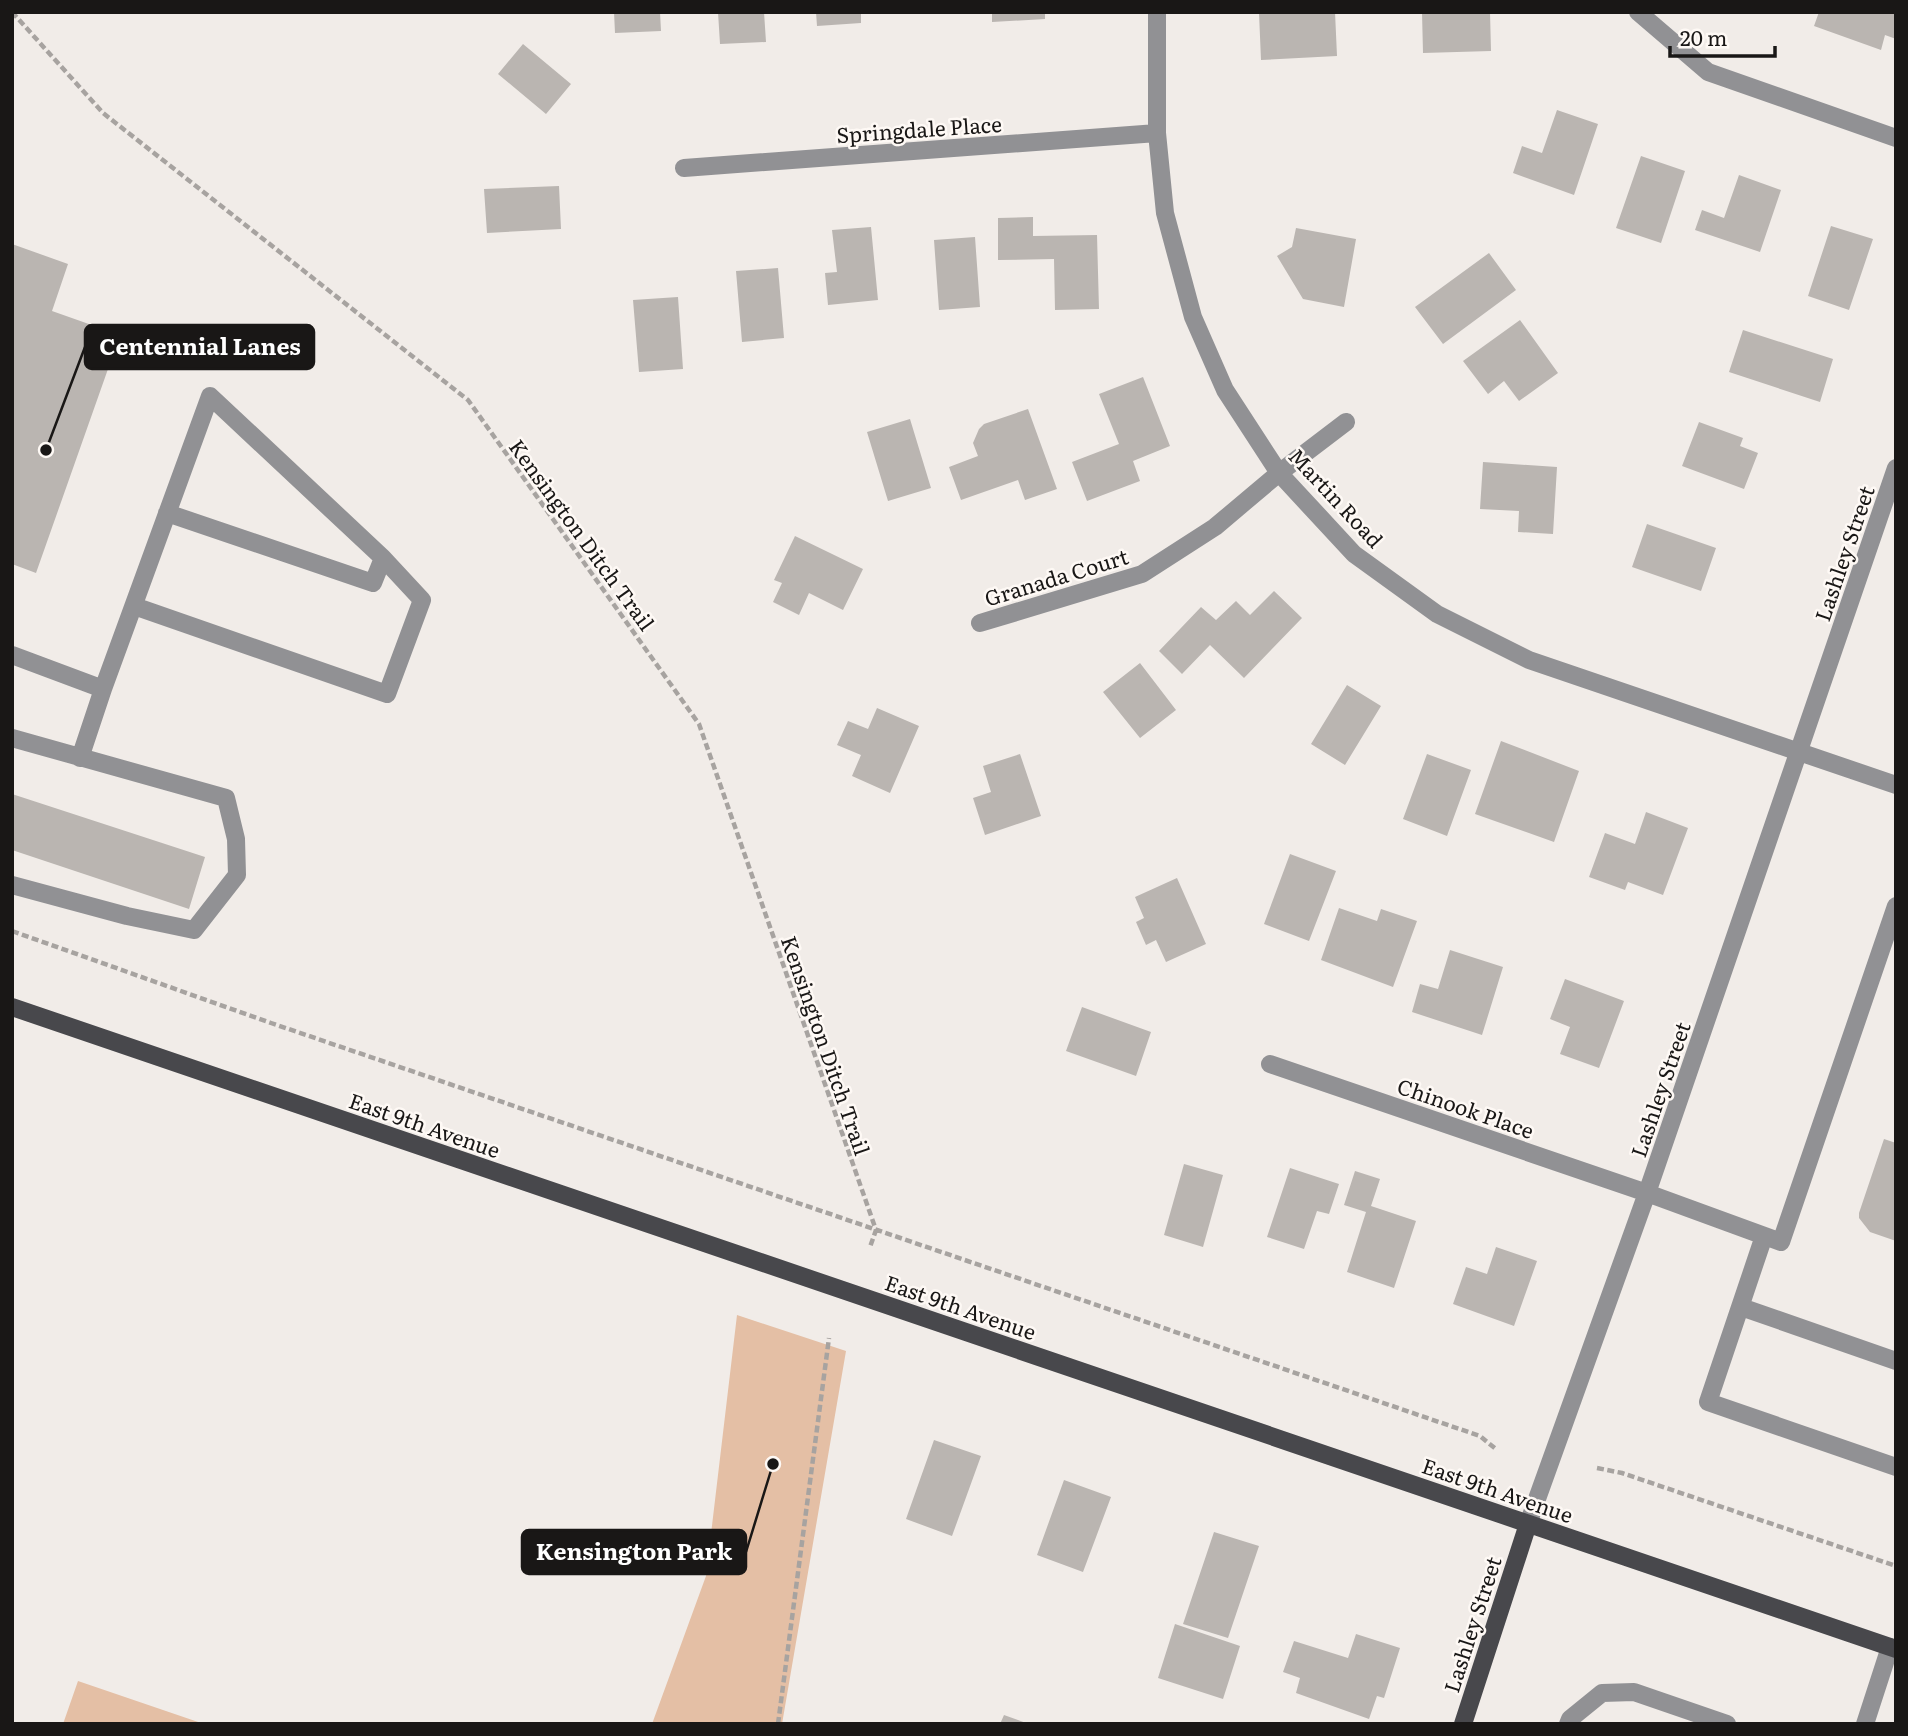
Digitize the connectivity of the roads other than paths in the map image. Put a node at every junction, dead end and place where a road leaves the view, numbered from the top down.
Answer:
1 (1157, 12) edge
2 (1638, 12) edge
3 (1157, 133) junction
4 (1896, 138) edge
5 (684, 168) dead end
6 (1346, 422) dead end
7 (1896, 468) edge
8 (1279, 473) junction
9 (167, 513) junction
10 (383, 558) junction
11 (134, 606) junction
12 (980, 623) dead end
13 (12, 655) edge
14 (103, 689) junction
15 (12, 738) edge
16 (1800, 751) junction
17 (80, 758) junction
18 (1896, 785) edge
19 (12, 884) edge
20 (1896, 906) edge
21 (12, 1007) edge
22 (1270, 1064) dead end
23 (1647, 1193) junction
24 (1764, 1236) junction
25 (1741, 1307) junction
26 (1896, 1361) edge
27 (1896, 1468) edge
28 (1528, 1524) junction
29 (1893, 1648) edge
30 (1463, 1724) edge
31 (1568, 1724) edge
32 (1727, 1724) edge
33 (1865, 1724) edge

1 - 3 street, Martin Road
2 - 4 street
3 - 5 street, Springdale Place
3 - 8 street, Martin Road
6 - 8 street, Granada Court
7 - 16 street, Lashley Street
8 - 12 street, Granada Court
8 - 16 street, Martin Road
9 - 10 street
9 - 10 street
9 - 11 street
10 - 11 street
11 - 14 street
13 - 14 street
14 - 17 street
15 - 17 street
16 - 18 street, Martin Road
16 - 23 street, Lashley Street
17 - 19 street
20 - 24 street
21 - 28 main road, East 9th Avenue
22 - 23 street, Chinook Place
23 - 24 street, Chinook Place
23 - 28 street, Lashley Street
24 - 25 street
25 - 26 street
25 - 27 street
28 - 29 main road, East 9th Avenue
28 - 30 main road, Lashley Street
29 - 33 street
31 - 32 street

